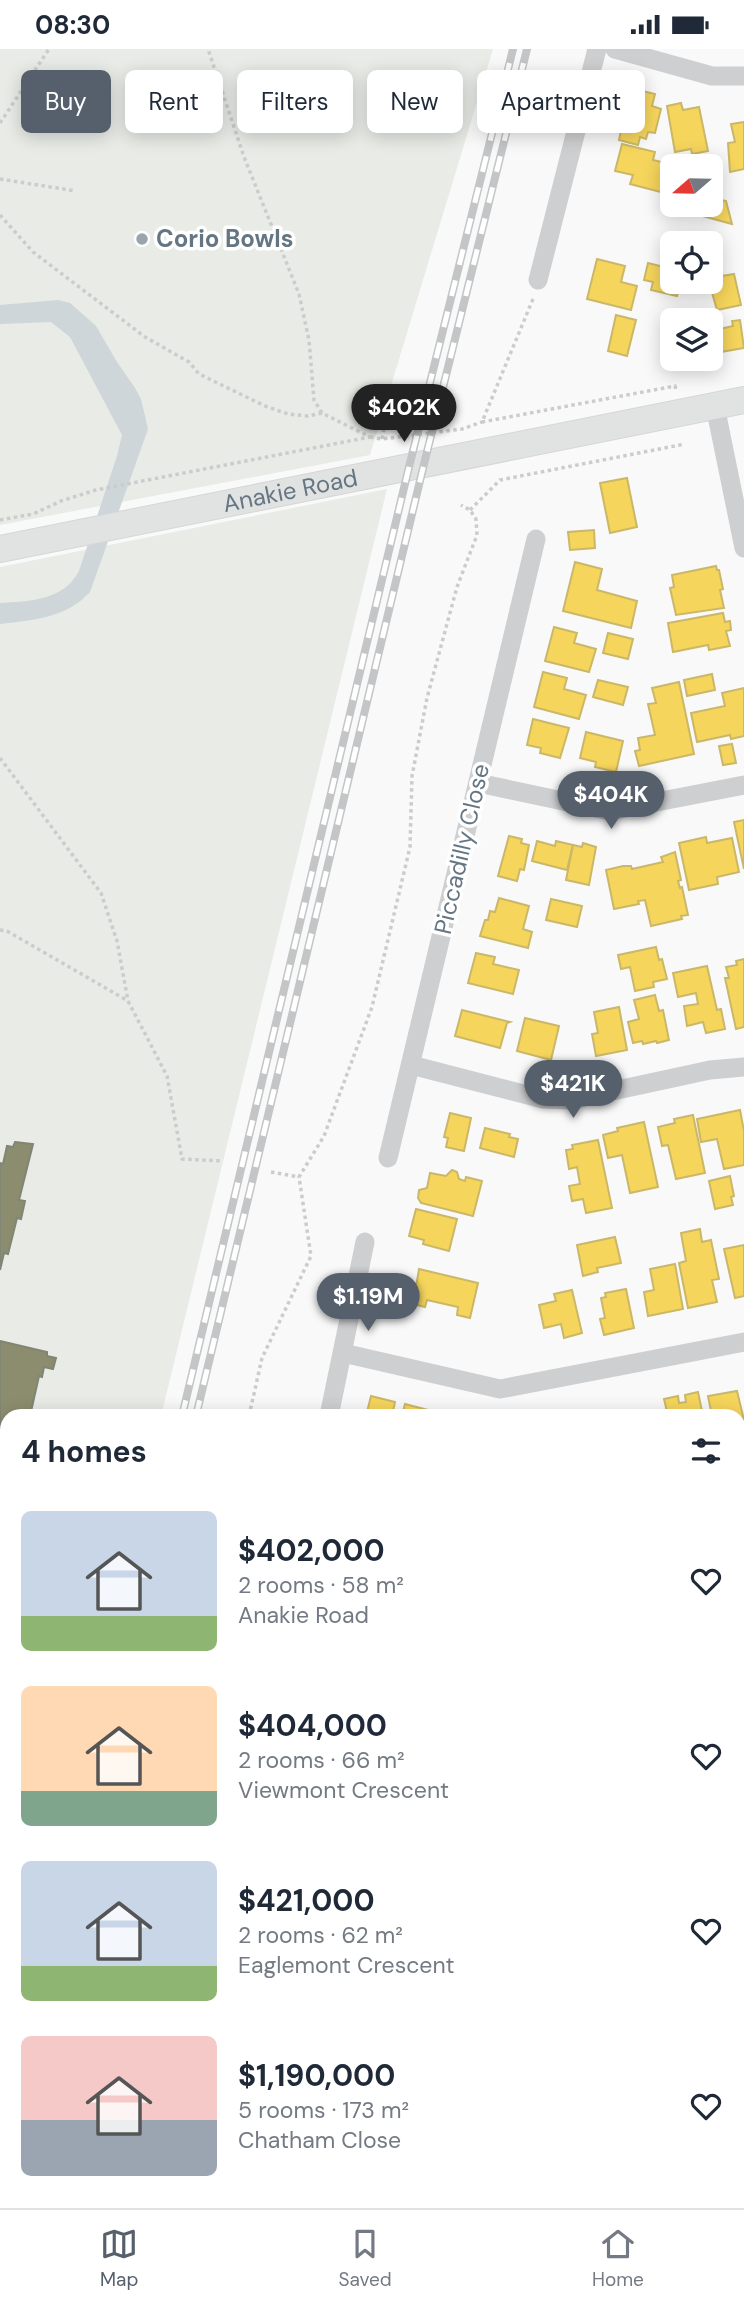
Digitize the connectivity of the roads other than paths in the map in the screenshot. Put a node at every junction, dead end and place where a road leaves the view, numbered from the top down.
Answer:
1 (597, 49) edge
2 (615, 49) edge
3 (744, 76) edge
4 (538, 280) road end
5 (744, 400) edge
6 (715, 406) junction
7 (536, 539) dead end
8 (744, 548) edge
9 (0, 549) edge
10 (478, 783) junction
11 (744, 785) edge
12 (411, 1065) junction
13 (744, 1067) edge
14 (388, 1158) dead end
15 (365, 1242) dead end
16 (744, 1342) edge
17 (343, 1353) junction
18 (331, 1409) edge

1 - 4 street
2 - 3 street
5 - 6 main road, Anakie Road
6 - 8 street
6 - 9 main road, Anakie Road
7 - 10 street, Piccadilly Close
10 - 11 street
10 - 12 street, Piccadilly Close
12 - 13 street
12 - 14 street, Piccadilly Close
15 - 17 street
16 - 17 street
17 - 18 street

